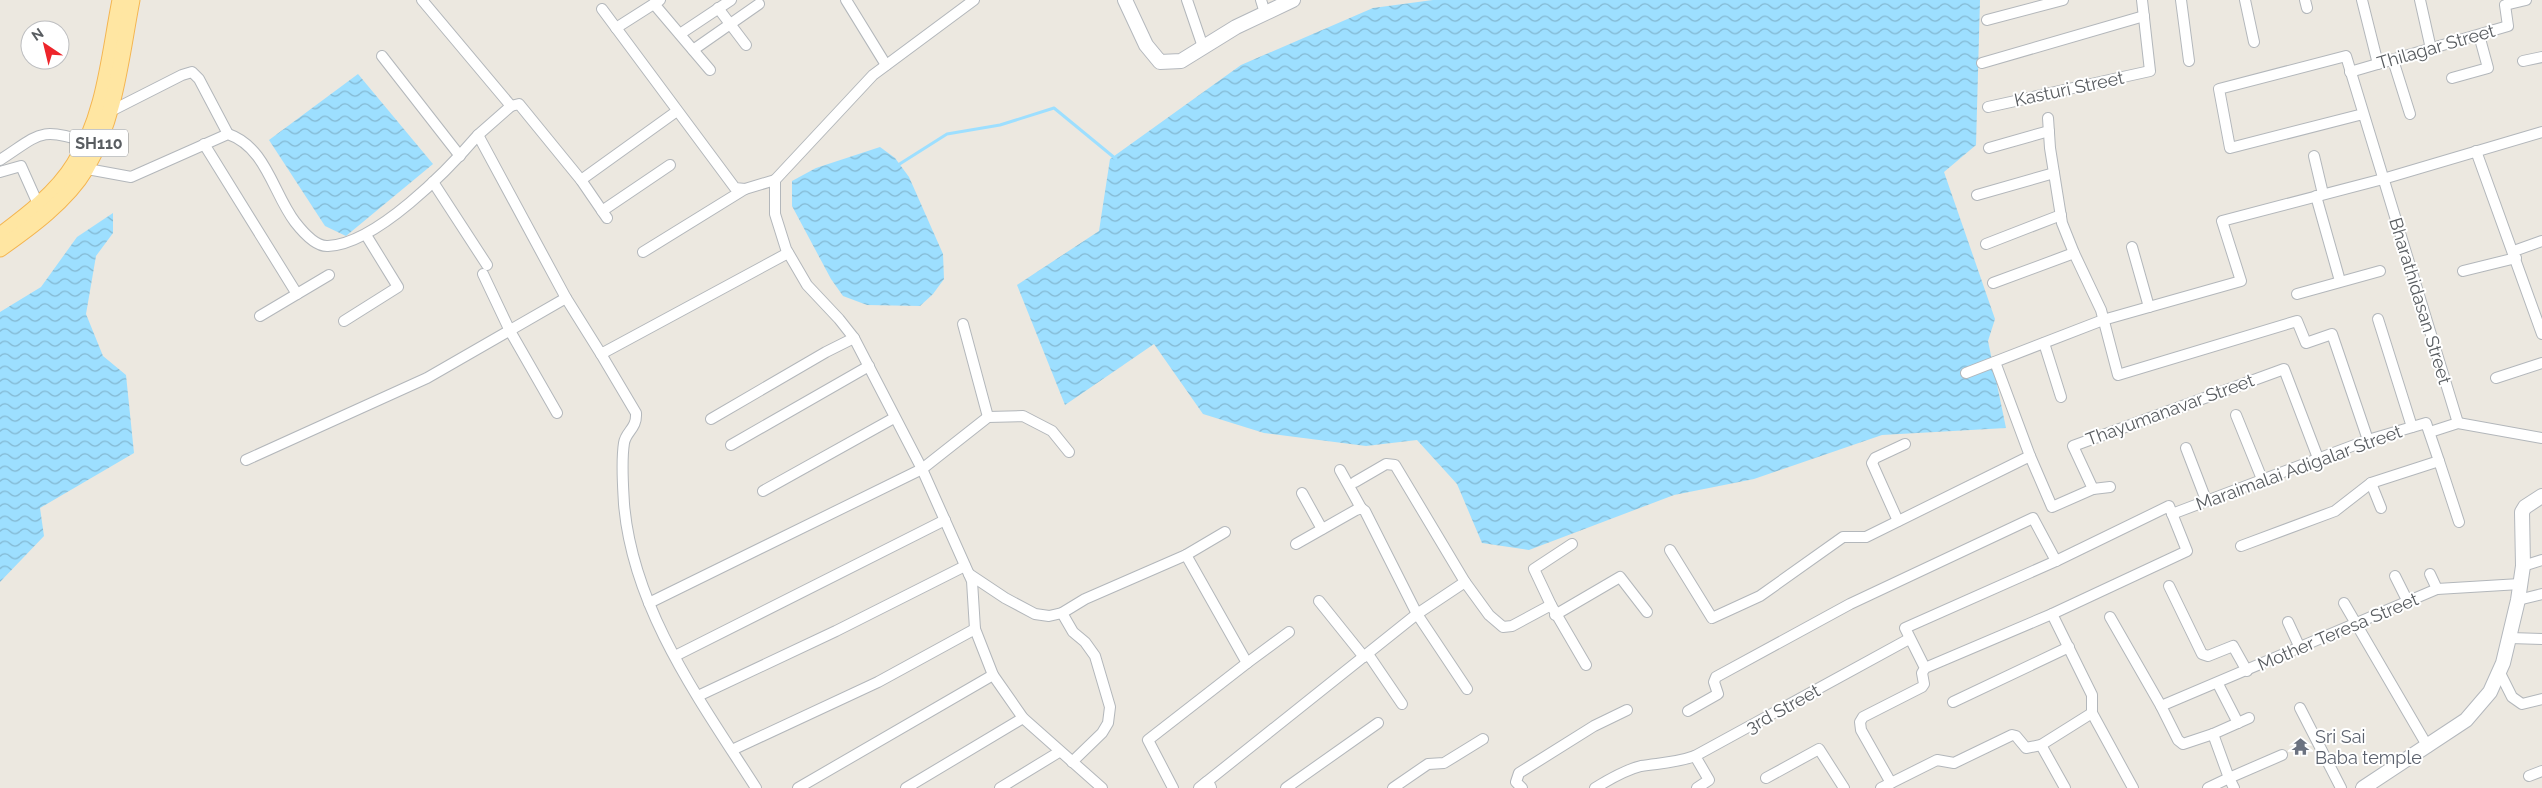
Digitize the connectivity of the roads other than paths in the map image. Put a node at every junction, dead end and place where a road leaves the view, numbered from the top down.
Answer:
1 (120, 0) edge
2 (132, 0) edge
3 (422, 0) edge
4 (731, 0) edge
5 (846, 0) edge
6 (974, 0) edge
7 (1125, 0) edge
8 (1187, 0) edge
9 (1293, 0) edge
10 (2063, 0) edge
11 (2142, 0) edge
12 (2181, 0) edge
13 (2245, 0) edge
14 (2362, 0) edge
15 (2420, 0) edge
16 (2526, 0) edge
17 (657, 2) edge
18 (759, 4) dead end
19 (1263, 6) edge
20 (718, 8) junction
21 (602, 9) dead end
22 (2144, 16) junction
23 (1987, 20) dead end
24 (730, 24) junction
25 (616, 28) junction
26 (680, 34) junction
27 (2479, 35) junction
28 (2254, 42) dead end
29 (746, 45) dead end
30 (1203, 47) junction
31 (2430, 49) junction
32 (693, 50) junction
33 (382, 56) dead end
34 (2542, 56) edge
35 (2393, 60) junction
36 (2189, 61) dead end
37 (2523, 61) dead end
38 (1982, 62) dead end
39 (2378, 64) junction
40 (886, 65) junction
41 (710, 70) dead end
42 (2350, 72) junction
43 (2452, 78) dead end
44 (511, 106) junction
45 (1988, 107) dead end
46 (111, 111) junction
47 (677, 112) junction
48 (2363, 114) junction
49 (2410, 114) dead end
50 (2048, 118) dead end
51 (2049, 131) junction
52 (2542, 132) edge
53 (228, 134) junction
54 (478, 135) junction
55 (86, 142) junction
56 (204, 144) junction
57 (1989, 148) dead end
58 (2476, 151) junction
59 (460, 156) junction
60 (2314, 156) dead end
61 (0, 160) edge
62 (670, 165) dead end
63 (80, 167) junction
64 (0, 172) edge
65 (2054, 173) junction
66 (2383, 179) junction
67 (581, 180) junction
68 (774, 180) junction
69 (433, 182) junction
70 (745, 189) junction
71 (1977, 195) dead end
72 (2320, 195) junction
73 (38, 204) junction
74 (2061, 215) junction
75 (0, 234) edge
76 (366, 235) junction
77 (2542, 241) edge
78 (1986, 244) dead end
79 (2132, 247) dead end
80 (0, 249) edge
81 (643, 252) dead end
82 (788, 252) junction
83 (2074, 253) junction
84 (2515, 254) junction
85 (2380, 271) dead end
86 (2463, 271) dead end
87 (329, 275) dead end
88 (2340, 281) junction
89 (1993, 283) dead end
90 (297, 294) junction
91 (2297, 294) dead end
92 (566, 298) junction
93 (2149, 307) junction
94 (2539, 313) edge
95 (260, 316) dead end
96 (2378, 319) dead end
97 (2104, 320) junction
98 (344, 321) dead end
99 (963, 324) dead end
100 (510, 331) junction
101 (2542, 334) edge
102 (854, 338) junction
103 (2044, 343) junction
104 (601, 354) junction
105 (1995, 362) junction
106 (2542, 363) edge
107 (868, 366) junction
108 (1966, 373) dead end
109 (2496, 378) dead end
110 (2061, 397) dead end
111 (557, 413) dead end
112 (2236, 415) dead end
113 (988, 417) junction
114 (894, 418) junction
115 (711, 419) dead end
116 (2458, 424) junction
117 (2412, 427) junction
118 (2428, 427) junction
119 (2542, 438) edge
120 (2368, 440) junction
121 (1905, 444) dead end
122 (731, 445) dead end
123 (2186, 448) dead end
124 (1069, 452) dead end
125 (2030, 456) junction
126 (2318, 458) junction
127 (246, 460) dead end
128 (2439, 461) junction
129 (922, 469) junction
130 (1340, 470) dead end
131 (2262, 479) junction
132 (1355, 482) dead end
133 (2371, 483) junction
134 (2110, 487) dead end
135 (2093, 489) junction
136 (763, 491) dead end
137 (1302, 493) dead end
138 (2542, 496) edge
139 (2206, 500) junction
140 (1361, 508) junction
141 (2381, 508) dead end
142 (2172, 514) junction
143 (945, 520) junction
144 (1898, 521) junction
145 (2459, 522) dead end
146 (1322, 529) junction
147 (1225, 532) dead end
148 (1296, 544) dead end
149 (1572, 544) dead end
150 (2241, 546) dead end
151 (1670, 550) dead end
152 (1186, 555) junction
153 (2542, 560) edge
154 (2056, 561) junction
155 (2523, 566) junction
156 (966, 570) junction
157 (2430, 574) dead end
158 (2395, 576) dead end
159 (1465, 582) junction
160 (2520, 584) junction
161 (2169, 586) dead end
162 (2437, 589) junction
163 (2542, 594) edge
164 (2518, 600) junction
165 (1319, 601) dead end
166 (2408, 602) junction
167 (649, 603) junction
168 (2344, 603) dead end
169 (1551, 605) junction
170 (1647, 612) dead end
171 (1062, 613) junction
172 (1417, 614) junction
173 (2052, 614) junction
174 (1555, 615) junction
175 (2110, 617) dead end
176 (2288, 622) dead end
177 (2356, 624) junction
178 (975, 629) junction
179 (1289, 632) dead end
180 (2510, 638) junction
181 (1909, 639) junction
182 (2542, 639) edge
183 (2068, 647) junction
184 (2300, 648) junction
185 (1366, 655) junction
186 (675, 656) junction
187 (1247, 663) junction
188 (1586, 665) dead end
189 (1925, 668) junction
190 (2247, 671) junction
191 (2499, 671) junction
192 (993, 675) junction
193 (2218, 684) junction
194 (1467, 689) dead end
195 (698, 696) junction
196 (2542, 699) edge
197 (1953, 702) dead end
198 (1402, 704) dead end
199 (2161, 706) junction
200 (2300, 708) dead end
201 (1627, 710) dead end
202 (1688, 711) dead end
203 (2092, 713) junction
204 (1023, 718) junction
205 (2249, 718) dead end
206 (1378, 722) dead end
207 (2238, 723) junction
208 (2212, 734) junction
209 (1483, 739) dead end
210 (2041, 745) junction
211 (2428, 747) junction
212 (732, 750) junction
213 (1059, 752) junction
214 (2282, 754) dead end
215 (1695, 756) junction
216 (1072, 762) junction
217 (2542, 771) edge
218 (2529, 776) dead end
219 (1766, 778) dead end
220 (2229, 778) junction
221 (1886, 786) edge
222 (1205, 787) edge
223 (756, 788) edge
224 (798, 788) edge
225 (906, 788) edge
226 (1000, 788) edge
227 (1102, 788) edge
228 (1173, 788) edge
229 (1286, 788) edge
230 (1393, 788) edge
231 (1522, 788) edge
232 (1595, 788) edge
233 (1696, 788) edge
234 (1844, 788) edge
235 (2065, 788) edge
236 (2133, 788) edge
237 (2208, 788) edge
238 (2234, 788) edge
239 (2341, 788) edge
240 (2363, 788) edge

1 - 55 main road, SH110
2 - 46 main road, SH110
3 - 44 street
4 - 20 street
5 - 40 street
6 - 40 street
7 - 30 street
8 - 30 street
9 - 19 street
10 - 23 street
11 - 22 street
12 - 36 street
13 - 28 street
14 - 39 street
15 - 31 street
16 - 27 street, Thilagar Street
17 - 25 street
17 - 26 street
18 - 24 street
19 - 30 street
20 - 24 street
20 - 26 street
21 - 25 street
22 - 38 street
22 - 45 street, Kasturi Street
24 - 29 street
24 - 32 street
25 - 47 street
26 - 32 street
27 - 31 street, Thilagar Street
27 - 43 street
31 - 35 street, Thilagar Street
32 - 41 street
33 - 59 street
34 - 37 street
35 - 39 street, Thilagar Street
35 - 49 street
39 - 42 street, Thilagar Street
40 - 68 street
42 - 48 street, Bharathidasan Street
42 - 48 street
44 - 54 street
44 - 67 street
46 - 53 street
46 - 63 main road, SH110
47 - 67 street
47 - 70 street
48 - 66 street, Bharathidasan Street
50 - 51 street
51 - 57 street
51 - 65 street
52 - 58 street
53 - 56 street
53 - 76 street
54 - 59 street
54 - 92 street
55 - 61 street
55 - 63 main road, SH110
56 - 63 street
56 - 90 street
58 - 66 street
58 - 84 street
59 - 69 street
60 - 72 street
62 - 67 street
63 - 73 main road, SH110
63 - 80 main road, SH110
64 - 73 street
65 - 71 street
65 - 74 street
66 - 72 street
66 - 116 street, Bharathidasan Street
68 - 70 street
68 - 82 street
69 - 76 street
69 - 100 street
70 - 81 street
72 - 88 street
72 - 93 street
73 - 75 main road, SH110
74 - 78 street
74 - 83 street
76 - 98 street
77 - 84 street
79 - 93 street
82 - 102 street
82 - 104 street
83 - 89 street
83 - 97 street
84 - 86 street
84 - 94 street
85 - 88 street
87 - 90 street
88 - 91 street
90 - 95 street
92 - 100 street
92 - 104 street
93 - 97 street
94 - 101 street
96 - 117 street
97 - 103 street
97 - 120 street
99 - 113 street
100 - 111 street
100 - 127 street
102 - 107 street
102 - 115 street
103 - 105 street
103 - 110 street
104 - 167 street
105 - 108 street
105 - 125 street
106 - 109 street
107 - 114 street
107 - 122 street
112 - 131 street
113 - 124 street
113 - 129 street
114 - 129 street
114 - 136 street
116 - 118 street, Maraimalai Adigalar Street
116 - 119 street
117 - 118 street, Maraimalai Adigalar Street
117 - 120 street, Maraimalai Adigalar Street
118 - 128 street
120 - 126 street, Maraimalai Adigalar Street
121 - 144 street
123 - 139 street
125 - 135 street
125 - 144 street
126 - 131 street, Maraimalai Adigalar Street
126 - 135 street, Thayumanavar Street
128 - 133 street
128 - 145 street
129 - 143 street
129 - 167 street
130 - 140 street
131 - 139 street, Maraimalai Adigalar Street
132 - 159 street
133 - 141 street
133 - 150 street
134 - 135 street
137 - 146 street
138 - 155 street
139 - 142 street, Maraimalai Adigalar Street
140 - 146 street
140 - 172 street
142 - 154 street
142 - 173 street
143 - 156 street
143 - 186 street
144 - 151 street
146 - 148 street
147 - 152 street
149 - 169 street
152 - 171 street
152 - 187 street
153 - 155 street
154 - 181 street
154 - 202 street
155 - 160 street
156 - 171 street
156 - 178 street
156 - 195 street
157 - 162 street
158 - 166 street
159 - 169 street
159 - 172 street
160 - 162 street, Mother Teresa Street
160 - 164 street
161 - 190 street
162 - 166 street, Mother Teresa Street
163 - 164 street
164 - 180 street
165 - 185 street
166 - 177 street, Mother Teresa Street
167 - 186 street
168 - 177 street
169 - 174 street
170 - 174 street
171 - 216 street
172 - 185 street
172 - 194 street
173 - 183 street
173 - 189 street
174 - 188 street
175 - 199 street
176 - 184 street
177 - 184 street, Mother Teresa Street
177 - 211 street
178 - 192 street
178 - 212 street
179 - 187 street
180 - 182 street
180 - 191 street
181 - 189 street
181 - 215 street, 3rd Street
183 - 197 street
183 - 203 street
184 - 190 street, Mother Teresa Street
185 - 198 street
185 - 222 street
186 - 195 street
187 - 228 street
189 - 221 street
190 - 193 street, Mother Teresa Street
191 - 196 street
191 - 211 street
192 - 204 street
192 - 224 street
193 - 199 street, Mother Teresa Street
193 - 207 street
195 - 212 street
199 - 208 street
200 - 239 street
201 - 231 street
203 - 210 street
203 - 236 street
204 - 213 street
204 - 225 street
205 - 207 street
206 - 229 street
207 - 208 street
208 - 220 street
209 - 230 street
210 - 221 street
210 - 235 street
211 - 240 street
212 - 223 street
213 - 216 street
213 - 226 street
214 - 220 street
215 - 232 street, 3rd Street
215 - 233 street
216 - 227 street
217 - 218 street
219 - 234 street
220 - 237 street
220 - 238 street

